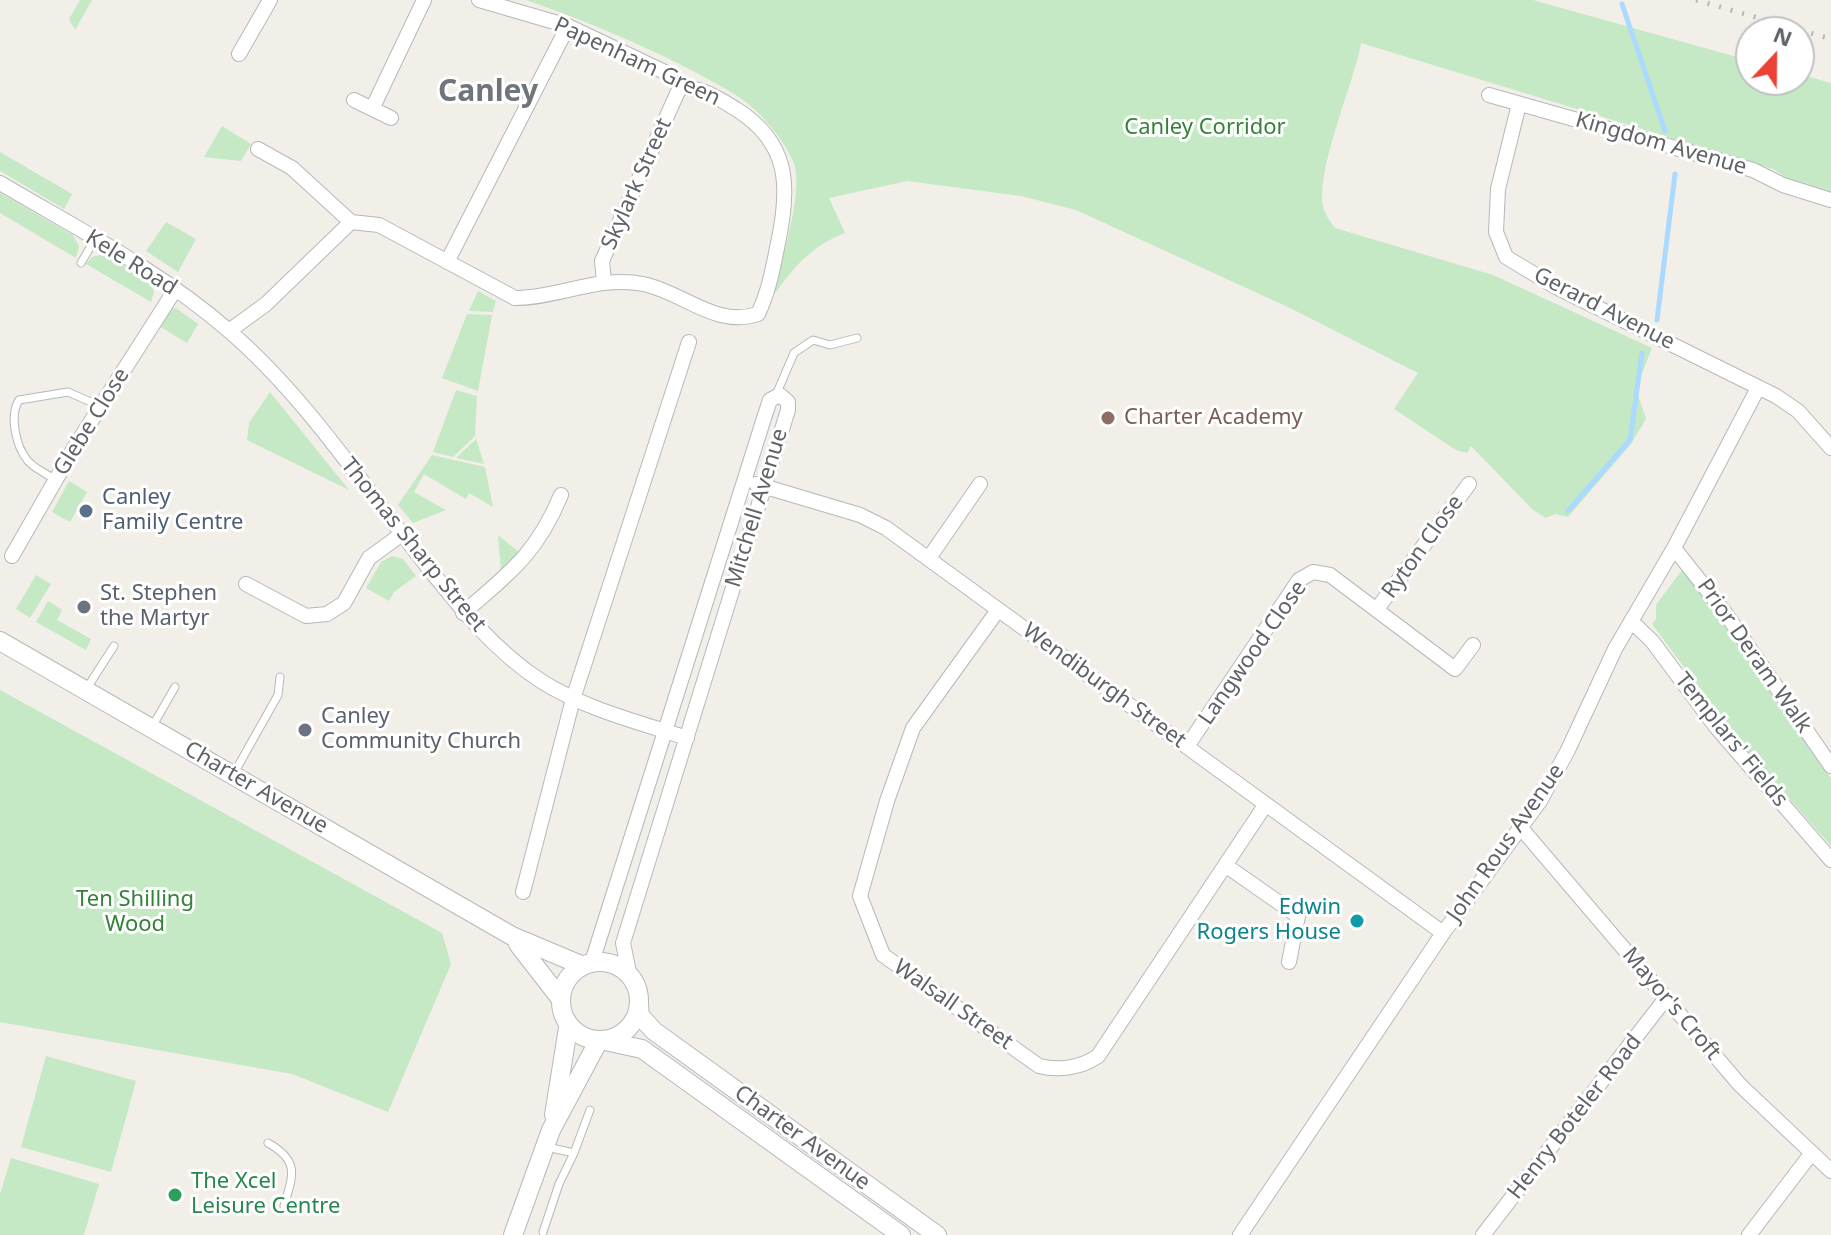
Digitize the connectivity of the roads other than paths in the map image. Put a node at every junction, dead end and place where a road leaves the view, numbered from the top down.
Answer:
1 (270, 0) edge
2 (424, 0) edge
3 (479, 0) edge
4 (568, 26) junction
5 (239, 54) dead end
6 (680, 87) junction
7 (1489, 95) dead end
8 (354, 100) dead end
9 (1519, 104) junction
10 (373, 107) junction
11 (391, 118) dead end
12 (258, 149) dead end
13 (0, 183) edge
14 (1831, 200) edge
15 (351, 222) junction
16 (95, 239) junction
17 (447, 262) junction
18 (81, 263) dead end
19 (604, 282) junction
20 (175, 290) junction
21 (229, 331) junction
22 (857, 338) dead end
23 (689, 342) dead end
24 (253, 354) joint
25 (1758, 388) junction
26 (776, 395) junction
27 (100, 406) junction
28 (1831, 448) edge
29 (56, 480) junction
30 (743, 483) junction
31 (980, 484) dead end
32 (1469, 484) dead end
33 (765, 485) junction
34 (561, 495) dead end
35 (402, 534) junction
36 (1674, 548) junction
37 (12, 556) dead end
38 (929, 558) junction
39 (246, 584) dead end
40 (1377, 609) junction
41 (998, 610) junction
42 (463, 613) junction
43 (1631, 621) junction
44 (0, 641) edge
45 (1473, 645) dead end
46 (114, 646) dead end
47 (280, 677) dead end
48 (175, 687) dead end
49 (85, 690) junction
50 (573, 699) junction
51 (151, 728) junction
52 (664, 731) junction
53 (687, 738) junction
54 (1188, 745) junction
55 (1831, 766) edge
56 (233, 775) junction
57 (1266, 804) junction
58 (1521, 828) junction
59 (1831, 860) edge
60 (1225, 865) junction
61 (523, 892) dead end
62 (1443, 933) junction
63 (512, 936) junction
64 (1289, 962) dead end
65 (586, 964) junction
66 (629, 972) junction
67 (560, 998) junction
68 (1666, 998) junction
69 (639, 1005) junction
70 (568, 1028) junction
71 (602, 1041) junction
72 (590, 1110) dead end
73 (548, 1138) junction
74 (268, 1143) dead end
75 (574, 1153) junction
76 (1811, 1154) junction
77 (1831, 1171) edge
78 (284, 1206) dead end
79 (543, 1232) dead end
80 (513, 1235) edge
81 (901, 1235) edge
82 (937, 1235) edge
83 (1240, 1235) edge
84 (1483, 1235) edge
85 (1749, 1235) edge

1 - 5 street
2 - 10 street
3 - 4 street, Papenham Green
4 - 6 street, Papenham Green
4 - 17 street
6 - 19 street, Skylark Street
6 - 19 street, Papenham Green
7 - 9 street, Kingdom Avenue
8 - 10 street
9 - 14 street, Kingdom Avenue
9 - 25 street, Gerard Avenue
10 - 11 street
12 - 15 street
13 - 16 street, Kele Road
15 - 17 street
15 - 21 street
16 - 18 lane
16 - 20 street, Kele Road
17 - 19 street
20 - 21 street, Kele Road
20 - 27 street, Glebe Close
21 - 24 street, Kele Road
22 - 26 lane
23 - 50 street
24 - 35 street, Thomas Sharp Street
25 - 28 street, Gerard Avenue
25 - 36 street, John Rous Avenue
26 - 30 street, Mitchell Avenue
26 - 33 street, Mitchell Avenue
27 - 29 street, Glebe Close
27 - 29 lane
29 - 37 street, Glebe Close
30 - 33 street, Wendiburgh Street
30 - 52 street, Mitchell Avenue
31 - 38 street
32 - 40 street, Ryton Close
33 - 38 street, Wendiburgh Street
33 - 53 street, Mitchell Avenue
34 - 42 street
35 - 39 street
35 - 42 street, Thomas Sharp Street
36 - 43 street, John Rous Avenue
36 - 55 street, Prior Deram Walk
38 - 41 street, Wendiburgh Street
40 - 45 street, Langwood Close
40 - 54 street, Langwood Close
41 - 54 street, Wendiburgh Street
41 - 60 street, Walsall Street
42 - 50 street, Thomas Sharp Street
43 - 58 street, John Rous Avenue
43 - 59 street, Templars' Fields
44 - 49 street, Charter Avenue
46 - 49 lane
47 - 56 lane
48 - 51 lane
49 - 51 street, Charter Avenue
50 - 52 street, Thomas Sharp Street
50 - 61 street
51 - 56 street, Charter Avenue
52 - 53 street, Thomas Sharp Street
52 - 65 street, Mitchell Avenue
53 - 66 street, Mitchell Avenue
54 - 57 street, Wendiburgh Street
56 - 63 street, Charter Avenue
57 - 60 street, Walsall Street
57 - 62 street, Wendiburgh Street
58 - 62 street, John Rous Avenue
58 - 68 street, Mayor's Croft
60 - 64 street
62 - 83 street, John Rous Avenue
63 - 65 street, Charter Avenue
63 - 67 street, Charter Avenue
65 - 66 street
65 - 67 street
66 - 69 street
67 - 70 street
68 - 76 street, Mayor's Croft
68 - 84 street, Henry Boteler Road
69 - 71 street
69 - 82 street, Charter Avenue
70 - 71 street
70 - 73 street
71 - 73 street
71 - 81 street, Charter Avenue
72 - 75 lane
73 - 75 lane
73 - 80 street
74 - 78 lane
75 - 79 lane
76 - 77 street, Mayor's Croft
76 - 85 street

